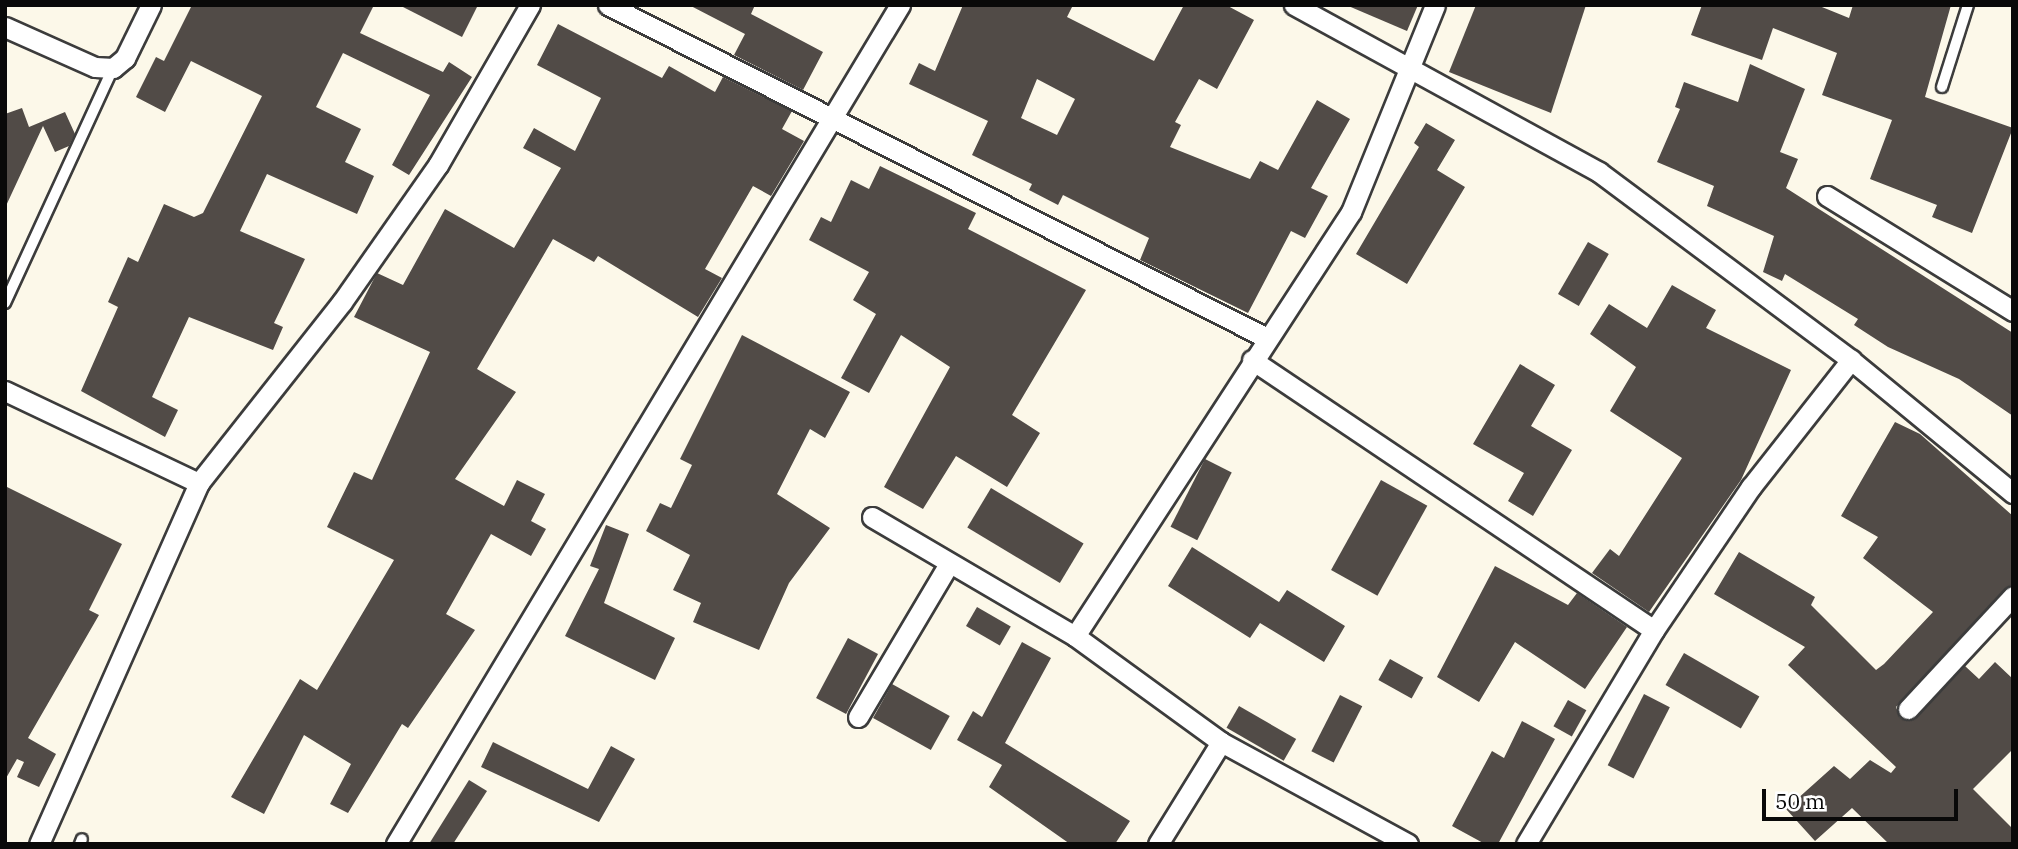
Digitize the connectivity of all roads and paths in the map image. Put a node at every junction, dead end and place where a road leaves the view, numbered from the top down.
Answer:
1 (151, 5) edge
2 (530, 5) edge
3 (608, 5) edge
4 (900, 5) edge
5 (1294, 5) edge
6 (1434, 5) edge
7 (1968, 5) edge
8 (5, 27) edge
9 (113, 68) junction
10 (1406, 71) junction
11 (1942, 87) dead end
12 (835, 116) junction
13 (1827, 196) dead end
14 (5, 303) edge
15 (2013, 311) edge
16 (1265, 337) junction
17 (1252, 360) junction
18 (1851, 360) junction
19 (5, 391) edge
20 (199, 483) junction
21 (2013, 493) edge
22 (872, 517) dead end
23 (949, 564) junction
24 (2013, 596) edge
25 (1654, 630) junction
26 (1075, 636) junction
27 (1908, 709) dead end
28 (858, 717) dead end
29 (1221, 742) junction
30 (39, 844) edge
31 (396, 844) edge
32 (1158, 844) edge
33 (1408, 844) edge
34 (1526, 844) edge

1 - 9 street
2 - 20 street
3 - 12 street
4 - 12 street
5 - 10 street
6 - 10 street
7 - 11 lane
8 - 9 street
9 - 14 lane
10 - 16 street
10 - 18 street
12 - 16 street
12 - 31 street
13 - 15 street
16 - 17 street
17 - 25 street
17 - 26 street
18 - 21 street
18 - 25 street
19 - 20 street
20 - 30 street
22 - 23 street
23 - 26 street
23 - 28 street
24 - 27 street
25 - 34 street
26 - 29 street
29 - 32 street
29 - 33 street

